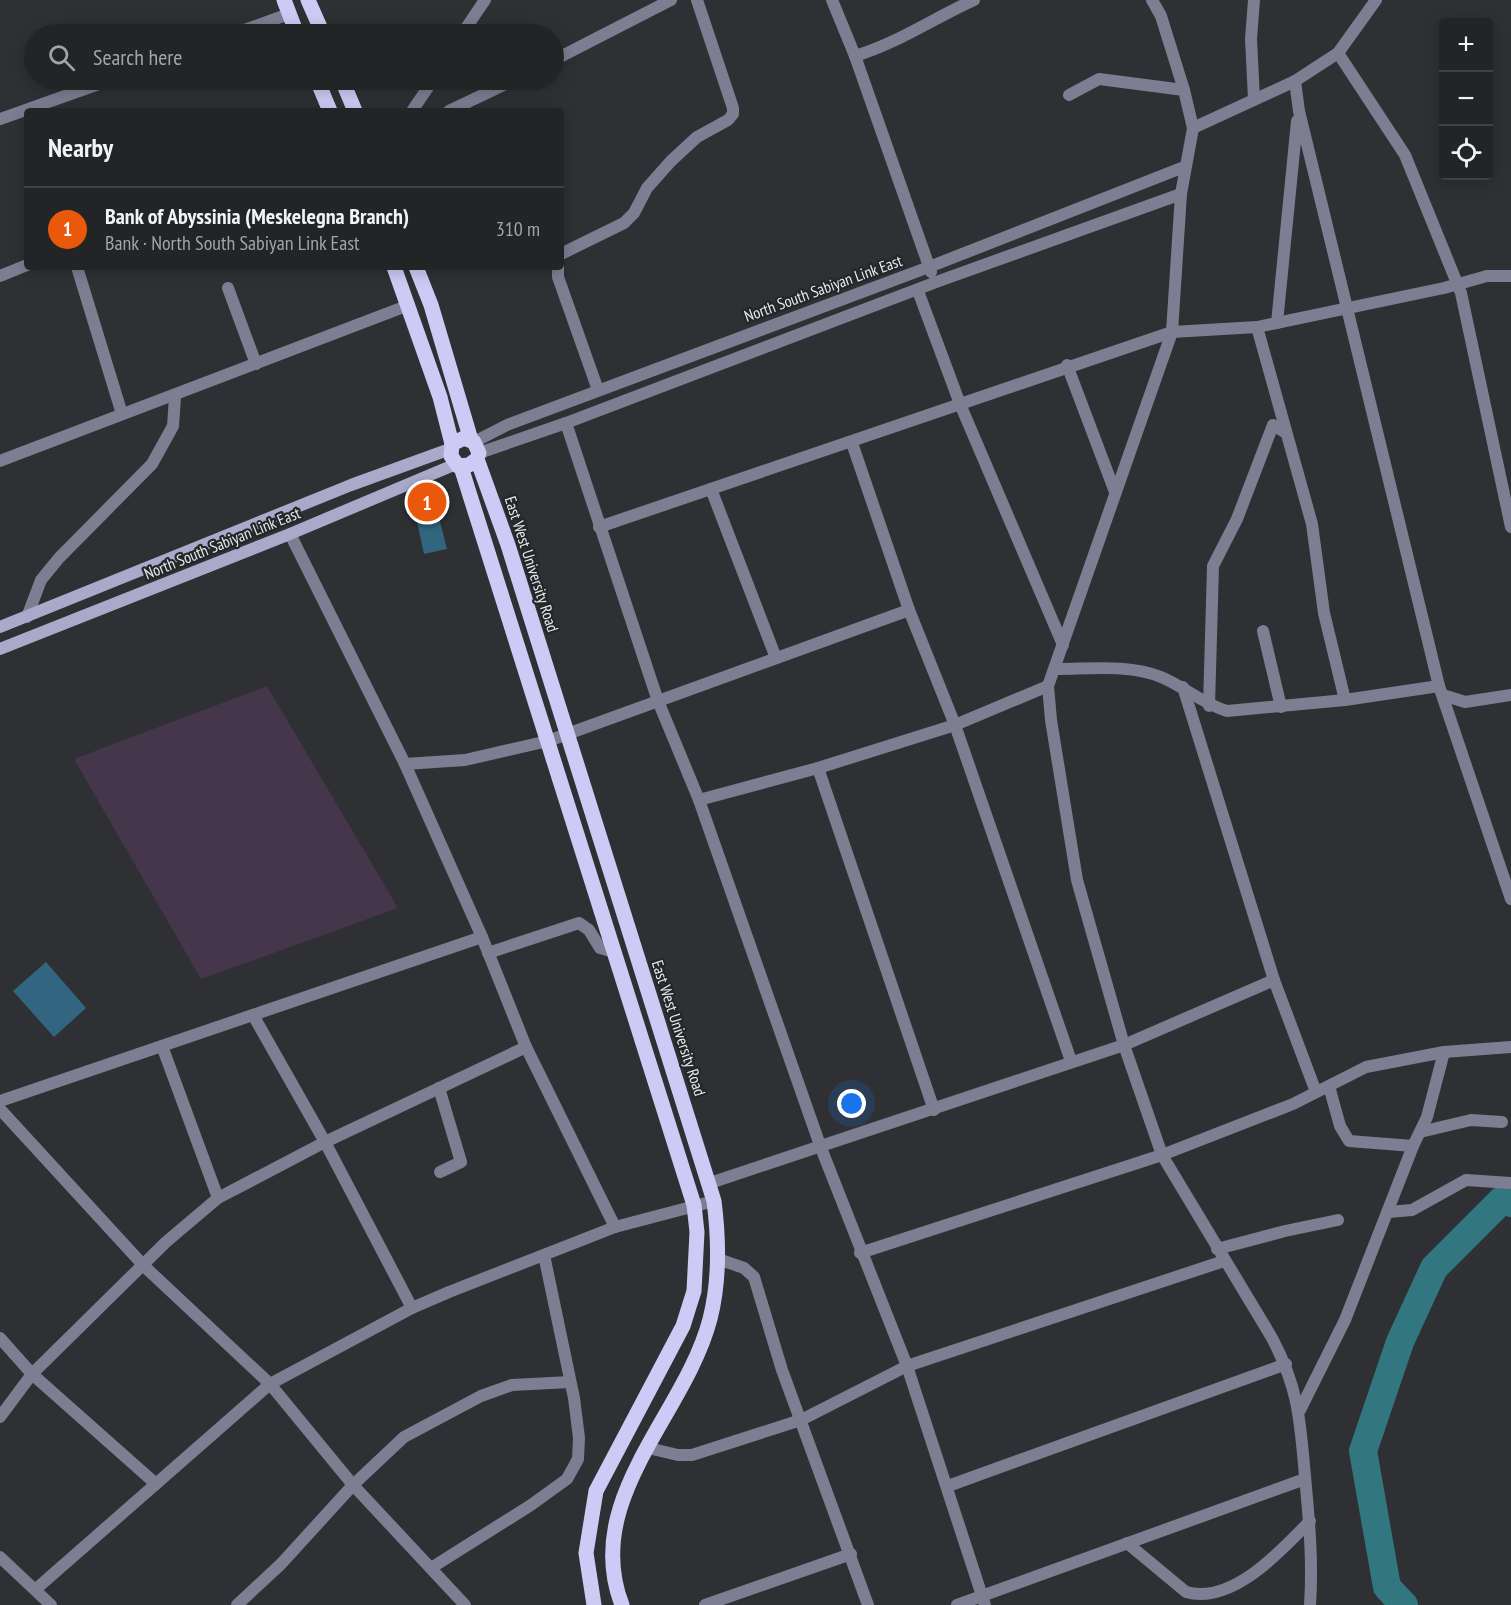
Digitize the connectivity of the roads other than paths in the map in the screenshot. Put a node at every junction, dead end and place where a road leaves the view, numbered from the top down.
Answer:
1 (308, 0) edge
2 (485, 0) edge
3 (671, 0) edge
4 (697, 0) edge
5 (832, 0) edge
6 (974, 0) edge
7 (1152, 0) edge
8 (1254, 0) edge
9 (1376, 0) edge
10 (286, 7) edge
11 (253, 24) edge
12 (293, 24) edge
13 (319, 24) edge
14 (469, 24) edge
15 (1338, 53) junction
16 (564, 55) edge
17 (855, 56) junction
18 (1295, 81) junction
19 (82, 90) edge
20 (321, 90) edge
21 (346, 90) edge
22 (426, 90) edge
23 (493, 90) edge
24 (1184, 90) junction
25 (1069, 95) dead end
26 (1254, 99) junction
27 (31, 108) edge
28 (329, 108) edge
29 (354, 108) edge
30 (414, 108) edge
31 (455, 108) edge
32 (24, 110) edge
33 (1299, 111) junction
34 (0, 119) edge
35 (1193, 128) junction
36 (1184, 167) junction
37 (1181, 194) junction
38 (564, 253) edge
39 (24, 266) edge
40 (929, 267) junction
41 (78, 270) edge
42 (395, 270) edge
43 (417, 270) edge
44 (558, 270) edge
45 (0, 276) edge
46 (1511, 276) edge
47 (934, 284) junction
48 (1456, 284) junction
49 (228, 288) dead end
50 (918, 291) junction
51 (409, 305) junction
52 (1347, 306) junction
53 (1277, 323) junction
54 (1257, 327) junction
55 (1172, 332) junction
56 (256, 364) junction
57 (1067, 365) junction
58 (598, 390) junction
59 (175, 397) junction
60 (960, 404) junction
61 (122, 414) junction
62 (566, 423) junction
63 (1286, 433) junction
64 (852, 443) junction
65 (451, 446) junction
66 (475, 448) junction
67 (0, 461) edge
68 (458, 465) junction
69 (711, 489) junction
70 (1115, 492) junction
71 (599, 527) junction
72 (1511, 527) edge
73 (290, 534) junction
74 (909, 610) junction
75 (27, 617) junction
76 (0, 627) edge
77 (1263, 632) dead end
78 (1063, 645) junction
79 (0, 649) edge
80 (776, 658) junction
81 (1056, 669) junction
82 (1048, 686) junction
83 (1183, 687) junction
84 (1441, 690) junction
85 (1511, 695) edge
86 (658, 700) junction
87 (1345, 700) junction
88 (1209, 706) junction
89 (1281, 707) junction
90 (955, 725) junction
91 (568, 734) junction
92 (548, 741) junction
93 (405, 764) junction
94 (818, 768) junction
95 (699, 800) junction
96 (1511, 899) edge
97 (482, 937) junction
98 (614, 952) junction
99 (488, 953) junction
100 (1274, 980) junction
101 (253, 1015) junction
102 (1124, 1045) junction
103 (162, 1046) junction
104 (526, 1047) junction
105 (1511, 1047) edge
106 (1444, 1052) junction
107 (1071, 1061) junction
108 (1329, 1086) junction
109 (439, 1088) junction
110 (1316, 1092) junction
111 (0, 1101) edge
112 (0, 1109) edge
113 (934, 1110) junction
114 (1502, 1122) dead end
115 (1420, 1132) junction
116 (325, 1142) junction
117 (1413, 1146) junction
118 (821, 1148) junction
119 (1162, 1155) junction
120 (440, 1172) dead end
121 (710, 1183) junction
122 (1511, 1183) edge
123 (218, 1198) junction
124 (714, 1201) junction
125 (694, 1205) junction
126 (1388, 1212) junction
127 (1338, 1220) dead end
128 (615, 1227) junction
129 (1217, 1250) junction
130 (861, 1253) junction
131 (544, 1255) junction
132 (718, 1259) junction
133 (1224, 1261) junction
134 (144, 1266) junction
135 (412, 1308) junction
136 (0, 1338) edge
137 (1286, 1364) junction
138 (907, 1366) junction
139 (32, 1374) junction
140 (570, 1382) junction
141 (270, 1384) junction
142 (1300, 1410) junction
143 (0, 1417) edge
144 (801, 1420) junction
145 (648, 1448) junction
146 (1305, 1479) junction
147 (156, 1484) junction
148 (353, 1485) junction
149 (948, 1486) junction
150 (1310, 1521) junction
151 (1127, 1543) junction
152 (851, 1554) junction
153 (0, 1557) edge
154 (431, 1568) junction
155 (36, 1589) junction
156 (983, 1600) edge
157 (51, 1605) edge
158 (237, 1605) edge
159 (465, 1605) edge
160 (594, 1605) edge
161 (622, 1605) edge
162 (705, 1605) edge
163 (868, 1605) edge
164 (957, 1605) edge
165 (1310, 1605) edge

1 - 13 main road
2 - 14 street
3 - 16 street
4 - 38 street
5 - 17 street
6 - 17 street
7 - 24 street
8 - 26 street
9 - 15 street
10 - 11 street
10 - 12 main road
15 - 18 street
15 - 48 street
17 - 40 street
18 - 26 street
18 - 33 street
19 - 27 street
20 - 28 main road
21 - 29 main road
22 - 30 street
23 - 31 street
24 - 25 street
24 - 35 street
26 - 35 street
32 - 34 street
33 - 52 street
33 - 53 street
35 - 36 street
36 - 37 street
36 - 40 street, North South Sabiyan Link East
37 - 47 street
37 - 55 street
39 - 45 street
40 - 47 street
40 - 58 street, North South Sabiyan Link East
41 - 61 street
42 - 51 main road
43 - 66 main road, East West University Road
44 - 58 street
46 - 48 street
47 - 50 street
48 - 52 street
48 - 72 street
49 - 56 street
50 - 60 street
50 - 62 street
51 - 56 street
51 - 65 main road
52 - 53 street
52 - 84 street
53 - 54 street
54 - 55 street
54 - 63 street
55 - 57 street
55 - 70 street
56 - 59 street
57 - 60 street
57 - 70 street
58 - 66 street, North South Sabiyan Link East
59 - 61 street
59 - 75 street
60 - 64 street
60 - 78 street
61 - 67 street
62 - 66 street
62 - 71 street
63 - 87 street
63 - 88 street
64 - 69 street
64 - 74 street
65 - 66 main road
65 - 68 main road
65 - 75 main road, North South Sabiyan Link East
66 - 68 main road
66 - 91 main road, East West University Road
68 - 73 main road, North South Sabiyan Link East
68 - 92 main road
69 - 71 street
69 - 80 street
70 - 78 street
71 - 86 street
73 - 79 main road, North South Sabiyan Link East
73 - 93 street
74 - 80 street
74 - 90 street
75 - 76 main road, North South Sabiyan Link East
77 - 89 street
78 - 81 street
80 - 86 street
81 - 82 street
81 - 83 street
82 - 90 street
82 - 102 street
83 - 88 street
83 - 100 street
84 - 85 street
84 - 87 street
84 - 96 street
86 - 91 street
86 - 95 street
87 - 89 street
88 - 89 street
90 - 94 street
90 - 107 street
91 - 92 street
91 - 121 main road, East West University Road
92 - 93 street
92 - 98 main road
93 - 97 street
94 - 95 street
94 - 113 street
95 - 118 street
97 - 99 street
97 - 101 street
98 - 99 street
98 - 125 main road
99 - 104 street
100 - 102 street
100 - 110 street
101 - 103 street
101 - 116 street
102 - 107 street
102 - 119 street
103 - 111 street
103 - 123 street
104 - 109 street
104 - 128 street
105 - 106 street
106 - 108 street
106 - 115 street
107 - 113 street
108 - 110 street
108 - 117 street
109 - 116 street
109 - 120 street
110 - 119 street
112 - 134 street
113 - 118 street
114 - 115 street
115 - 117 street
116 - 123 street
116 - 135 street
117 - 126 street
118 - 121 street
118 - 130 street
119 - 129 street
119 - 130 street
121 - 124 main road, East West University Road
122 - 126 street
123 - 134 street
124 - 125 street
124 - 132 main road, East West University Road
125 - 128 street
125 - 160 main road
126 - 142 street
127 - 129 street
128 - 131 street
129 - 133 street
130 - 138 street
131 - 135 street
131 - 140 street
132 - 144 street
132 - 145 main road, East West University Road
133 - 137 street
133 - 138 street
134 - 139 street
134 - 141 street
135 - 141 street
136 - 139 street
137 - 142 street
137 - 149 street
138 - 144 street
138 - 149 street
139 - 143 street
139 - 147 street
140 - 148 street
140 - 154 street
141 - 147 street
141 - 148 street
142 - 146 street
144 - 145 street
144 - 152 street
145 - 161 main road, East West University Road
146 - 150 street
146 - 151 street
147 - 155 street
148 - 154 street
148 - 158 street
149 - 156 street
150 - 151 street
150 - 165 street
151 - 156 street
152 - 162 street
152 - 163 street
153 - 155 street
154 - 159 street
155 - 157 street
156 - 164 street

